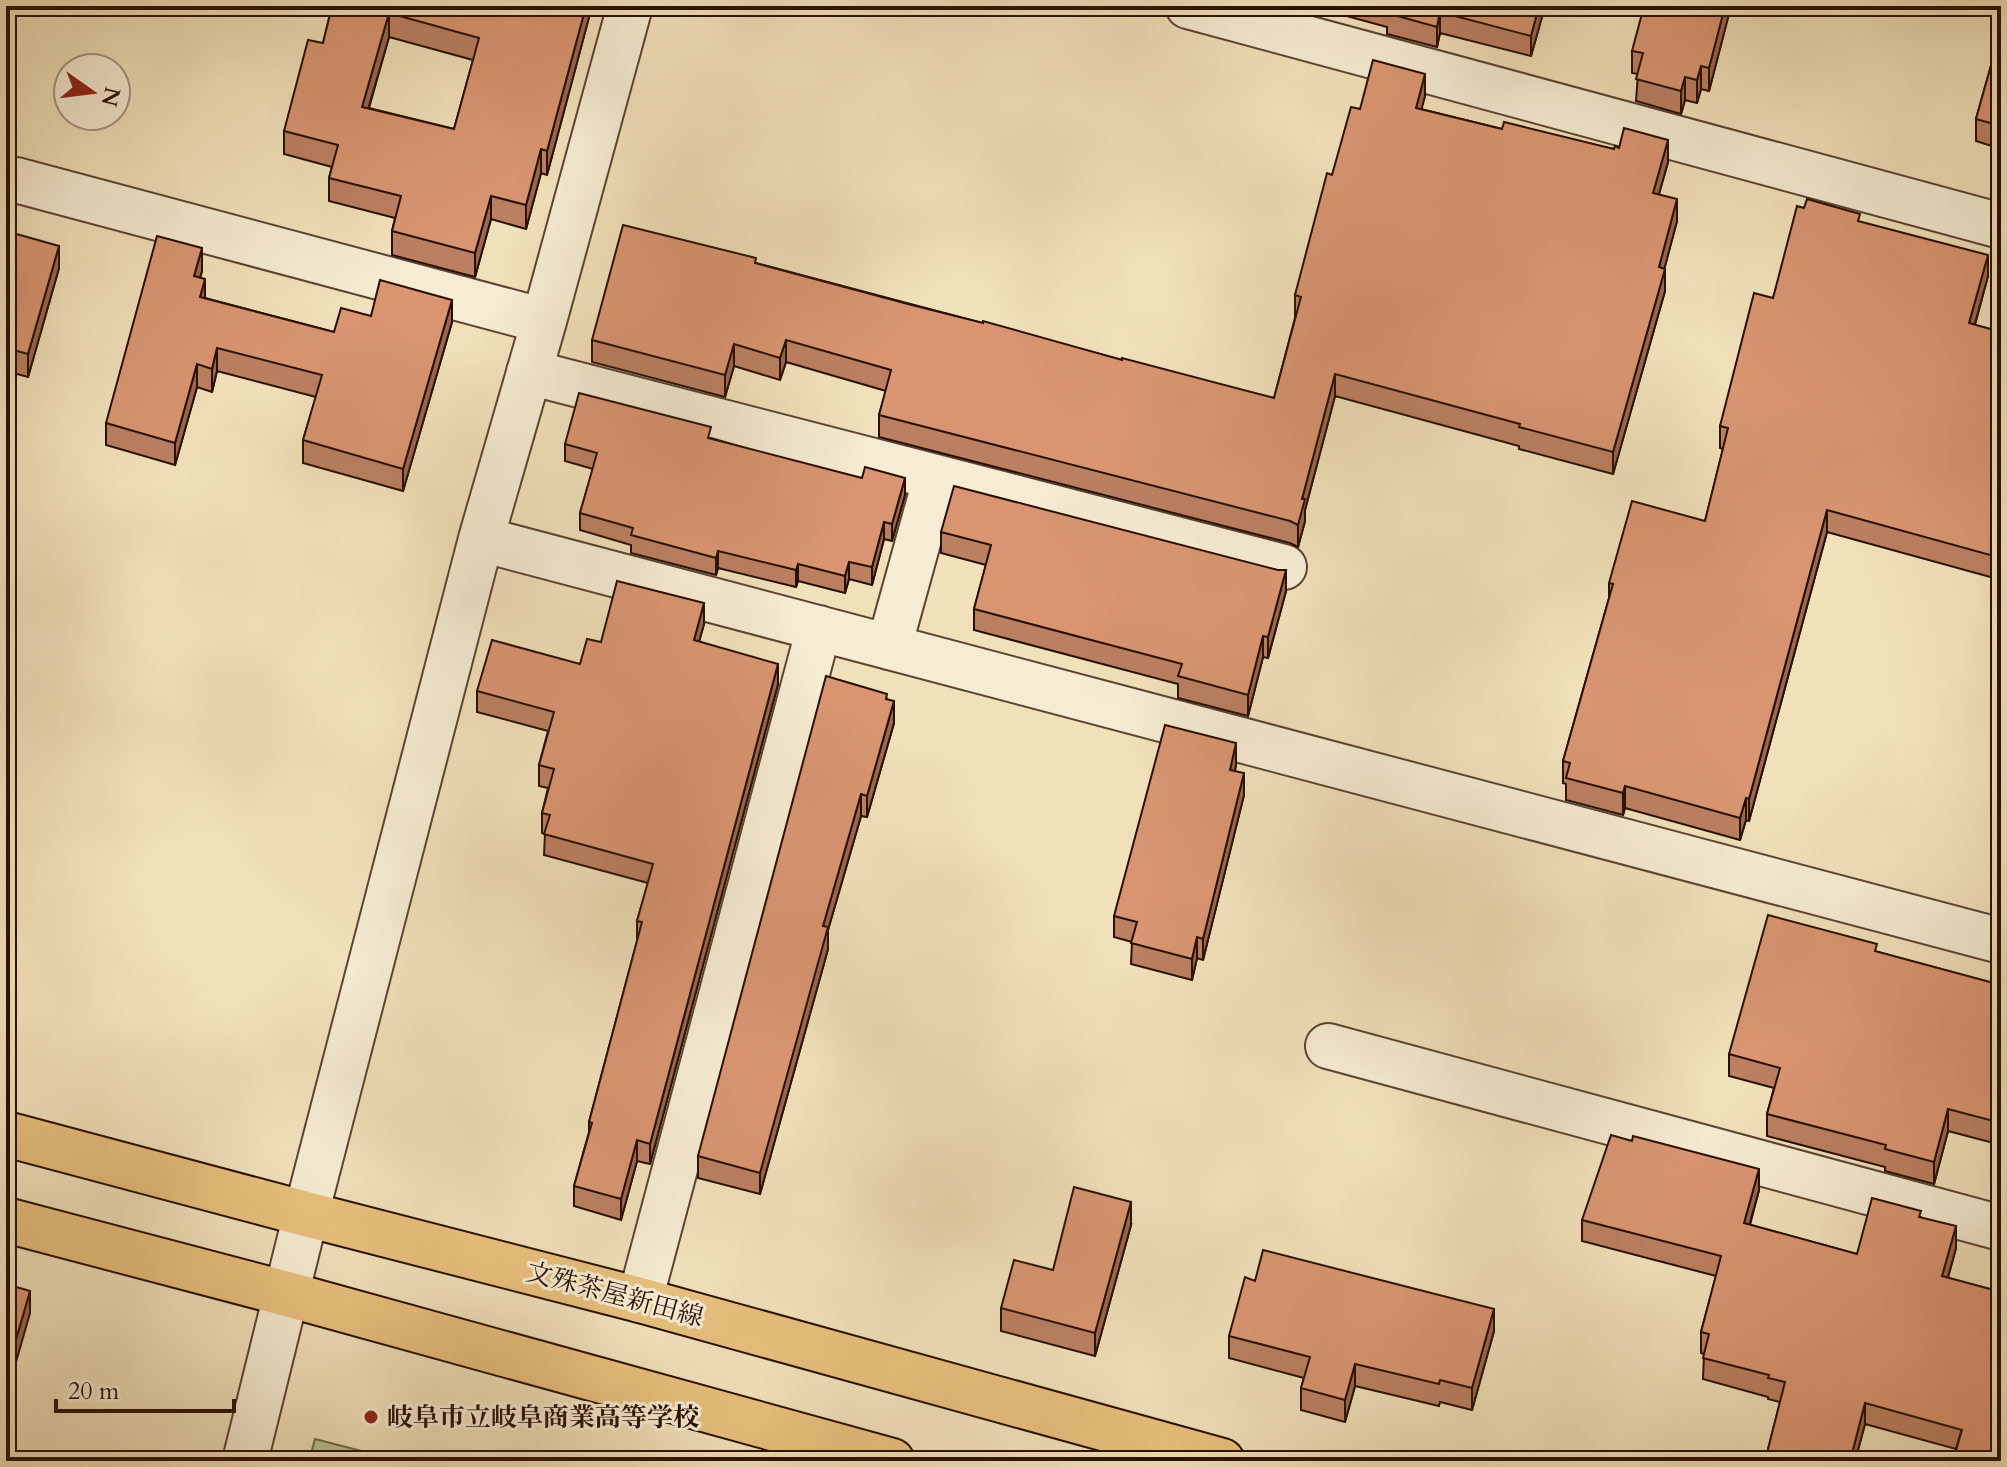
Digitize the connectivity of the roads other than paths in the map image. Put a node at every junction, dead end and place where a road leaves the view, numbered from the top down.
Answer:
1 (630, 6) edge
2 (1188, 6) edge
3 (16, 180) dead end
4 (2001, 226) edge
5 (544, 321) junction
6 (529, 372) junction
7 (936, 477) junction
8 (481, 539) junction
9 (1284, 567) edge
10 (819, 628) junction
11 (889, 647) junction
12 (2001, 941) edge
13 (1328, 1046) dead end
14 (6, 1134) edge
15 (306, 1214) junction
16 (6, 1220) edge
17 (2001, 1228) edge
18 (287, 1294) junction
19 (640, 1300) junction
20 (245, 1461) edge
21 (892, 1461) edge
22 (1222, 1461) edge

1 - 5 street
2 - 4 street
3 - 5 street
5 - 6 street
6 - 7 street
6 - 8 street
7 - 9 street
7 - 11 street
8 - 10 street
8 - 15 street
10 - 11 street
10 - 19 street
11 - 12 street
13 - 17 street
14 - 15 main road, 文殊茶屋新田線
15 - 18 street
15 - 19 main road, 文殊茶屋新田線
16 - 18 main road
18 - 20 street
18 - 21 main road
19 - 22 main road, 文殊茶屋新田線

